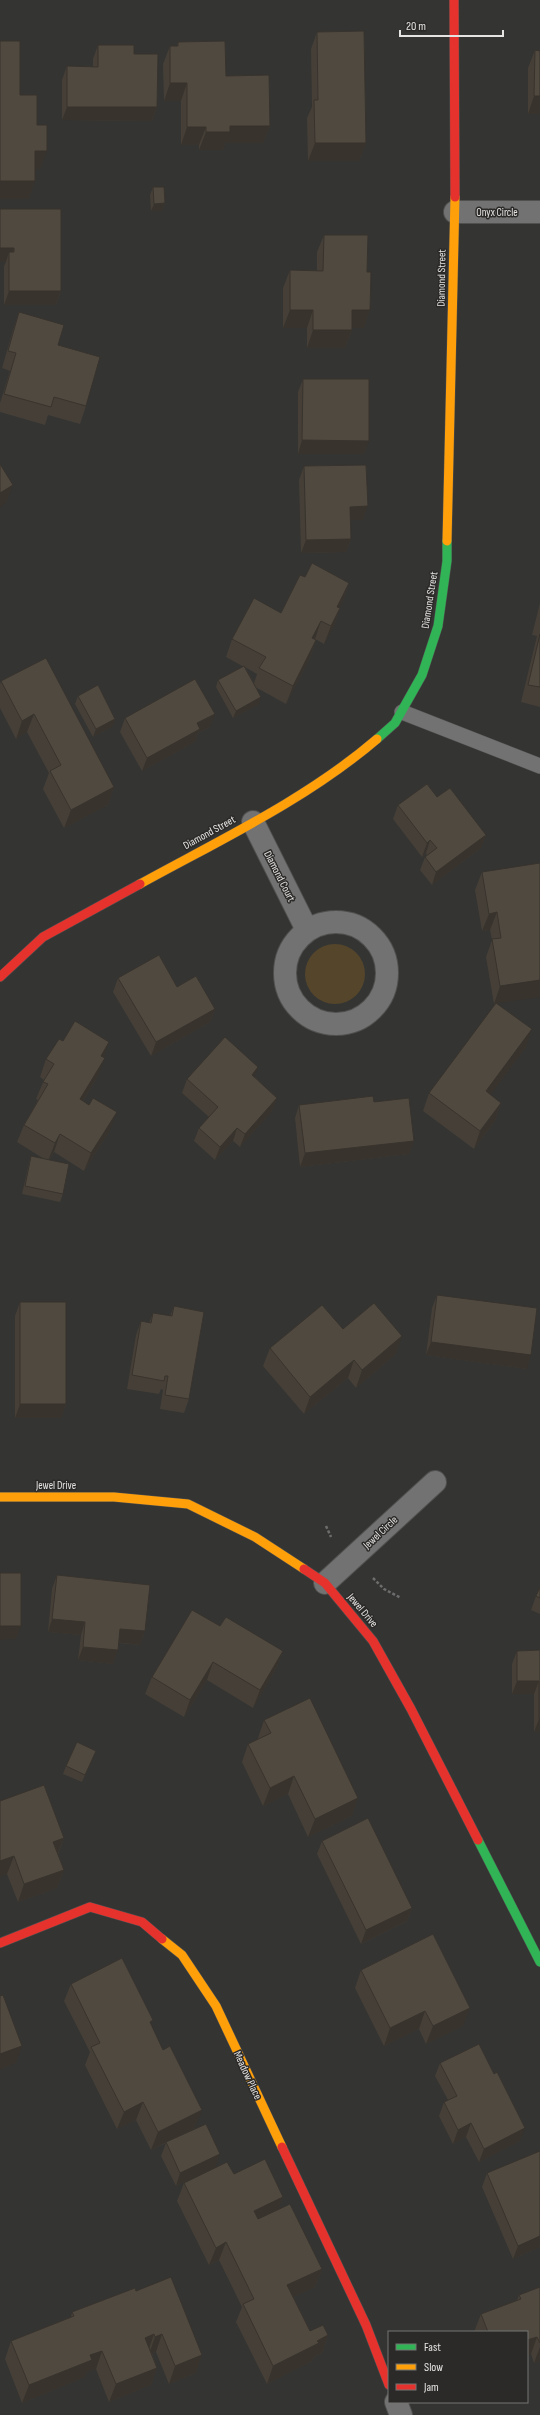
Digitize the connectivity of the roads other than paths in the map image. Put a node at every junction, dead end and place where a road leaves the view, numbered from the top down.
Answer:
1 (454, 0) edge
2 (455, 212) junction
3 (540, 212) edge
4 (402, 712) junction
5 (540, 766) edge
6 (253, 822) junction
7 (307, 930) junction
8 (0, 977) edge
9 (435, 1482) dead end
10 (0, 1496) edge
11 (324, 1583) junction
12 (0, 1943) edge
13 (540, 1962) edge
14 (388, 2382) edge
15 (396, 2403) edge
16 (401, 2415) edge

1 - 2 street, Diamond Street
2 - 3 street, Onyx Circle
2 - 4 street, Diamond Street
4 - 5 lane
4 - 6 street, Diamond Street
6 - 7 street, Diamond Court
6 - 8 street, Diamond Street
7 - 7 street
9 - 11 street, Jewel Circle
10 - 11 street, Jewel Drive
11 - 13 street, Jewel Drive
12 - 14 street, Meadow Place
15 - 16 street

